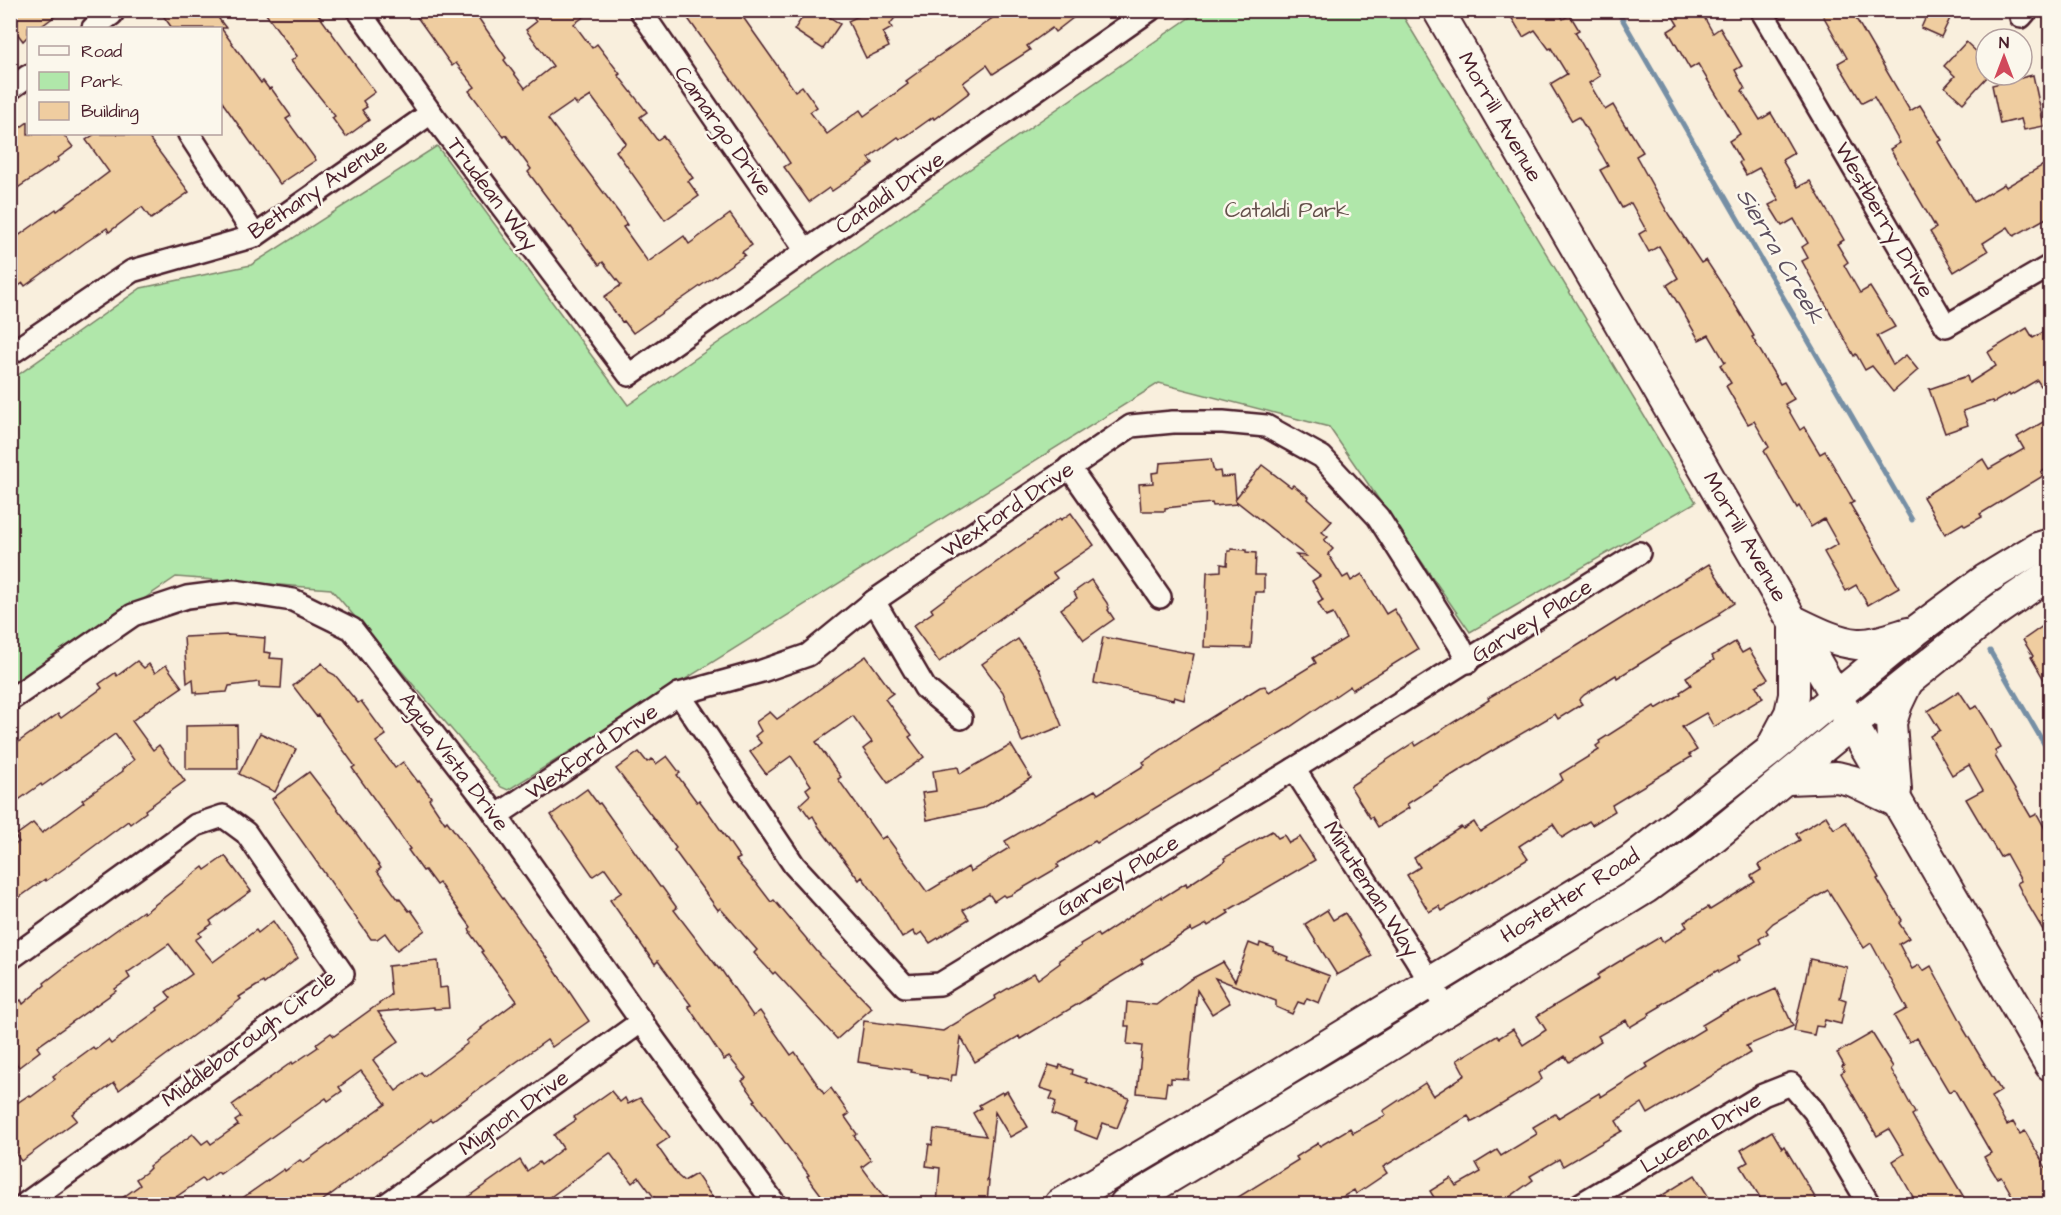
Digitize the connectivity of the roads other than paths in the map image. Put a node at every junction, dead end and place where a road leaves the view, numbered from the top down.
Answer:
1 (358, 10) edge
2 (640, 10) edge
3 (1150, 10) edge
4 (1438, 10) edge
5 (1761, 10) edge
6 (114, 18) edge
7 (95, 27) edge
8 (27, 77) edge
9 (10, 89) edge
10 (431, 112) junction
11 (190, 135) edge
12 (255, 236) junction
13 (806, 251) junction
14 (2050, 266) edge
15 (10, 354) edge
16 (629, 375) joint
17 (1069, 467) junction
18 (2050, 544) edge
19 (1639, 553) dead end
20 (2050, 574) edge
21 (1160, 597) dead end
22 (874, 601) junction
23 (1794, 621) junction
24 (1917, 630) junction
25 (1468, 662) junction
26 (1908, 680) junction
27 (679, 694) junction
28 (1837, 696) junction
29 (10, 700) edge
30 (961, 718) dead end
31 (1853, 723) junction
32 (1770, 751) junction
33 (1294, 769) junction
34 (1788, 778) junction
35 (1898, 802) junction
36 (496, 816) junction
37 (10, 959) edge
38 (1430, 982) junction
39 (1447, 1010) junction
40 (642, 1021) junction
41 (2050, 1065) edge
42 (1606, 1198) edge
43 (25, 1204) edge
44 (387, 1204) edge
45 (775, 1204) edge
46 (1060, 1204) edge
47 (1125, 1204) edge
48 (1581, 1204) edge
49 (1869, 1204) edge

1 - 10 street, Trudean Way
2 - 13 street, Camargo Drive
3 - 13 street, Cataldi Drive
4 - 23 main road, Morrill Avenue
5 - 14 street, Westberry Drive
6 - 7 street
8 - 9 street
10 - 12 street, Bethany Avenue
10 - 16 street, Trudean Way
11 - 12 street
12 - 15 street, Bethany Avenue
13 - 16 street, Cataldi Drive
17 - 21 street
17 - 22 street, Wexford Drive
17 - 25 street, Wexford Drive
18 - 24 main road, Hostetter Road
19 - 25 street, Garvey Place
20 - 26 main road, Hostetter Road
22 - 27 street, Wexford Drive
22 - 30 street
23 - 24 main road
23 - 28 main road, Morrill Avenue
23 - 32 main road
24 - 28 main road, Hostetter Road
25 - 33 street, Garvey Place
26 - 31 main road, Hostetter Road
26 - 35 main road
27 - 33 street, Garvey Place
27 - 36 street, Wexford Drive
28 - 31 main road, Morrill Avenue
28 - 32 main road, Hostetter Road
29 - 36 street, Agua Vista Drive
31 - 34 main road, Hostetter Road
31 - 35 main road, Morrill Avenue
32 - 38 main road, Hostetter Road
33 - 38 street, Minuteman Way
34 - 35 main road
34 - 39 main road, Hostetter Road
35 - 41 main road, Morrill Avenue
36 - 40 street, Agua Vista Drive
37 - 43 street, Middleborough Circle
38 - 39 street, Minuteman Way
38 - 46 main road, Hostetter Road
39 - 47 main road, Hostetter Road
40 - 44 street, Mignon Drive
40 - 45 street, Agua Vista Drive
42 - 48 street, Lucena Drive
42 - 49 street, Lucena Drive

